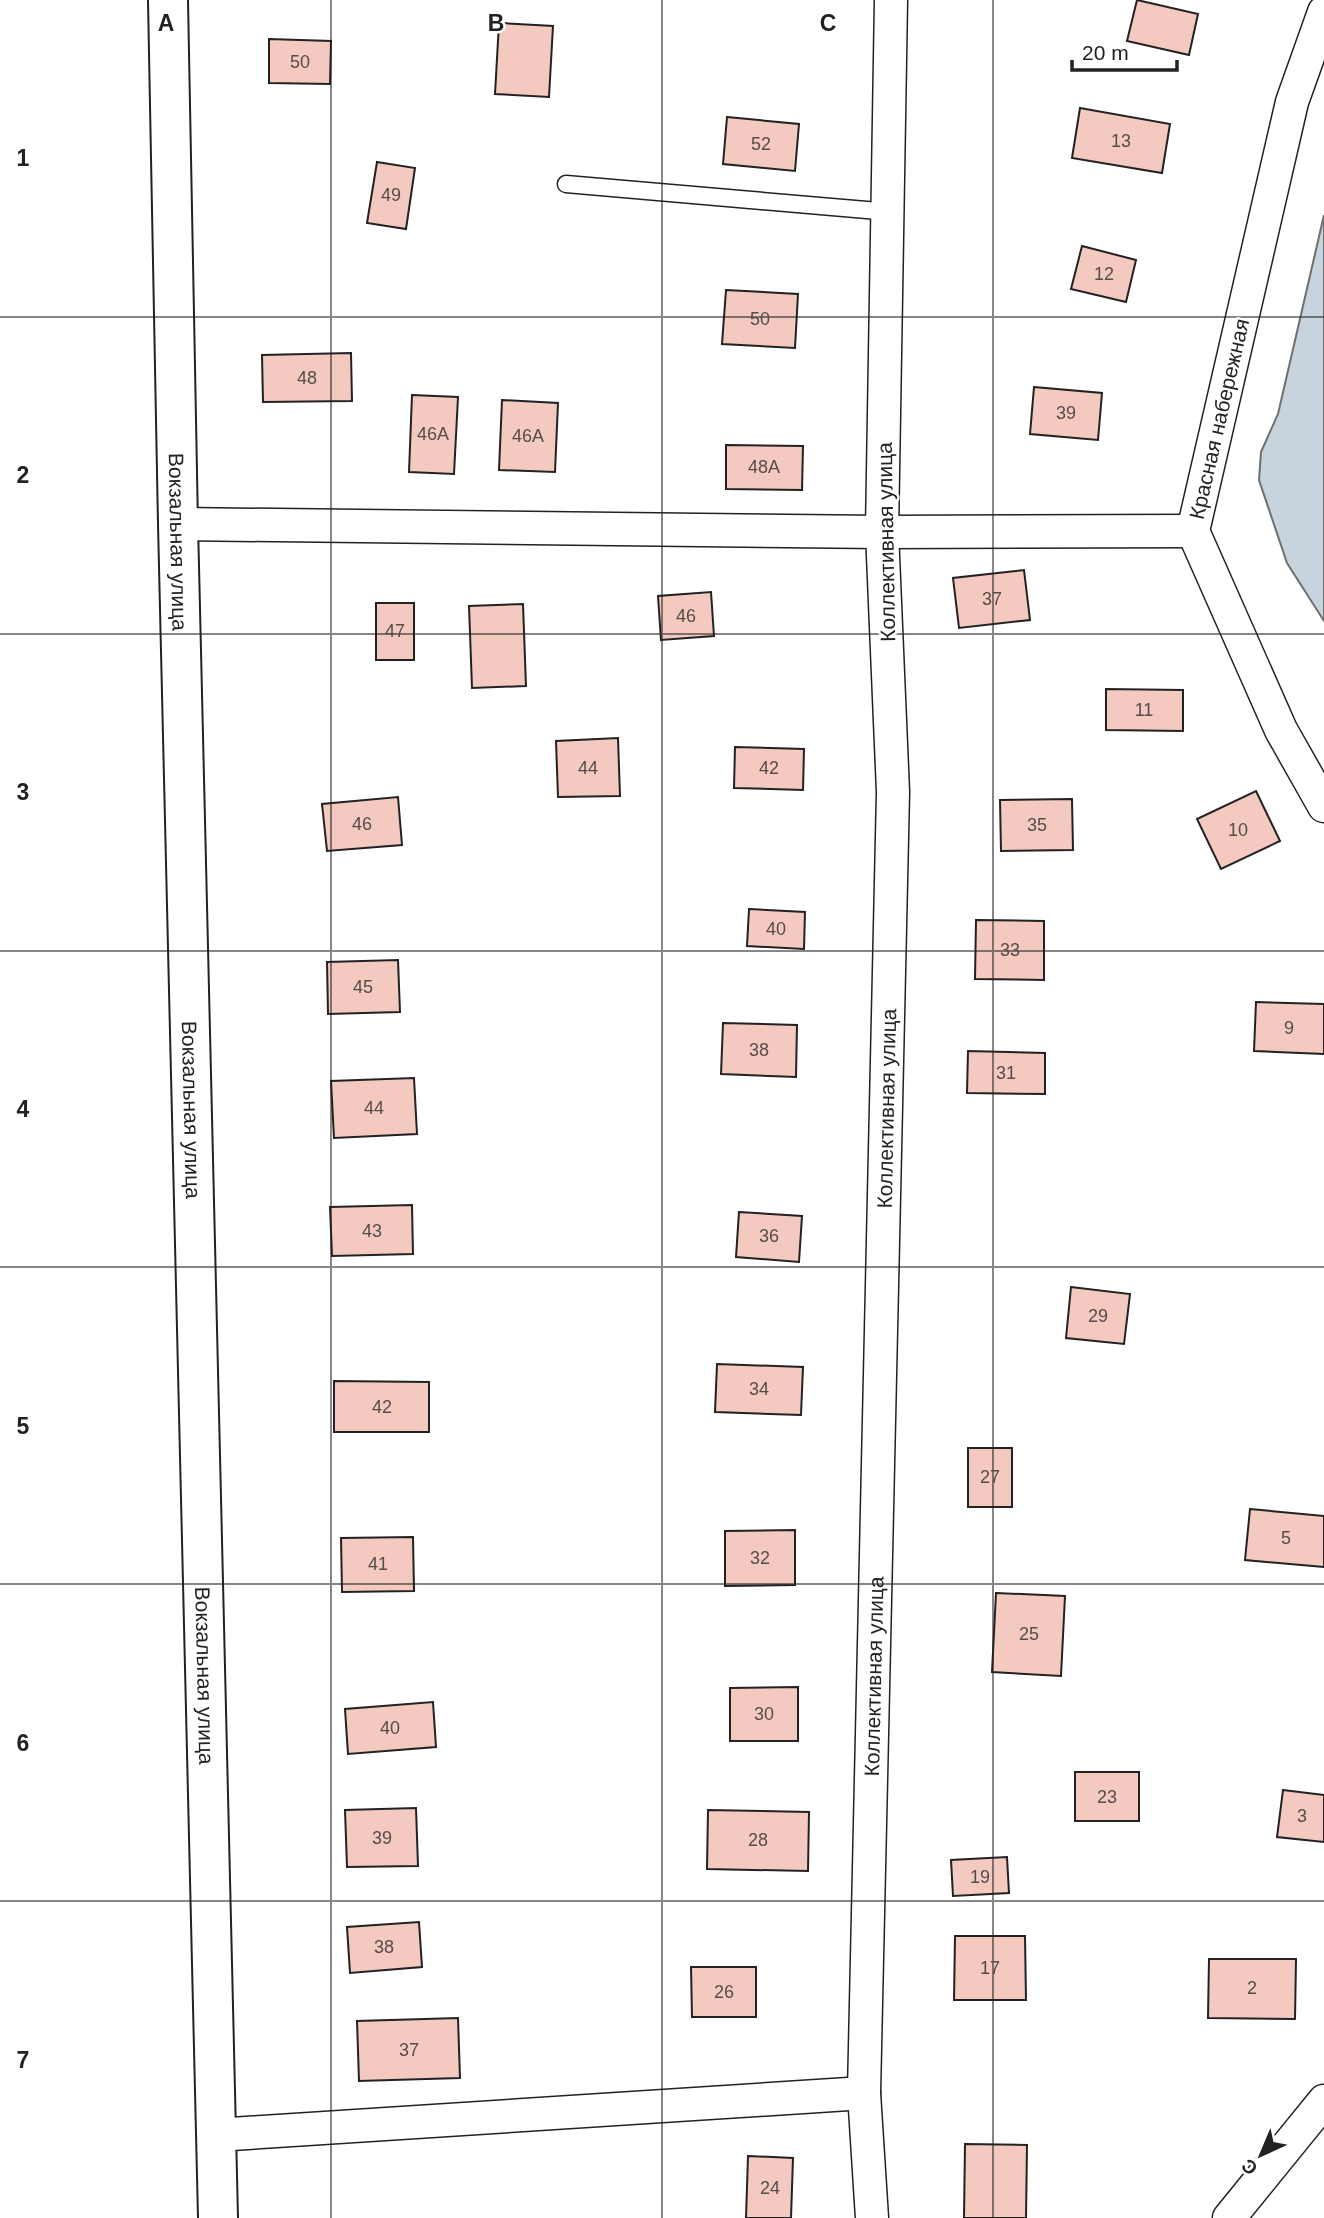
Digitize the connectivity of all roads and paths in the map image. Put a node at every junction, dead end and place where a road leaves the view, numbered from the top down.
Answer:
1 (168, 0) edge
2 (891, 0) edge
3 (1324, 12) edge
4 (566, 184) dead end
5 (890, 212) junction
6 (178, 524) junction
7 (1193, 531) junction
8 (882, 532) junction
9 (1324, 806) edge
10 (864, 2093) junction
11 (1324, 2101) edge
12 (216, 2135) junction
13 (218, 2218) edge
14 (872, 2218) edge
15 (1229, 2218) edge

1 - 6 street, Вокзальная улица
2 - 5 street, Коллективная улица
3 - 7 street, Красная набережная
4 - 5 lane
5 - 8 street, Коллективная улица
6 - 8 street
6 - 12 street, Вокзальная улица
7 - 8 street
7 - 9 street, Красная набережная
8 - 10 street, Коллективная улица
10 - 12 street
10 - 14 street, Коллективная улица
11 - 15 street
12 - 13 street, Вокзальная улица

